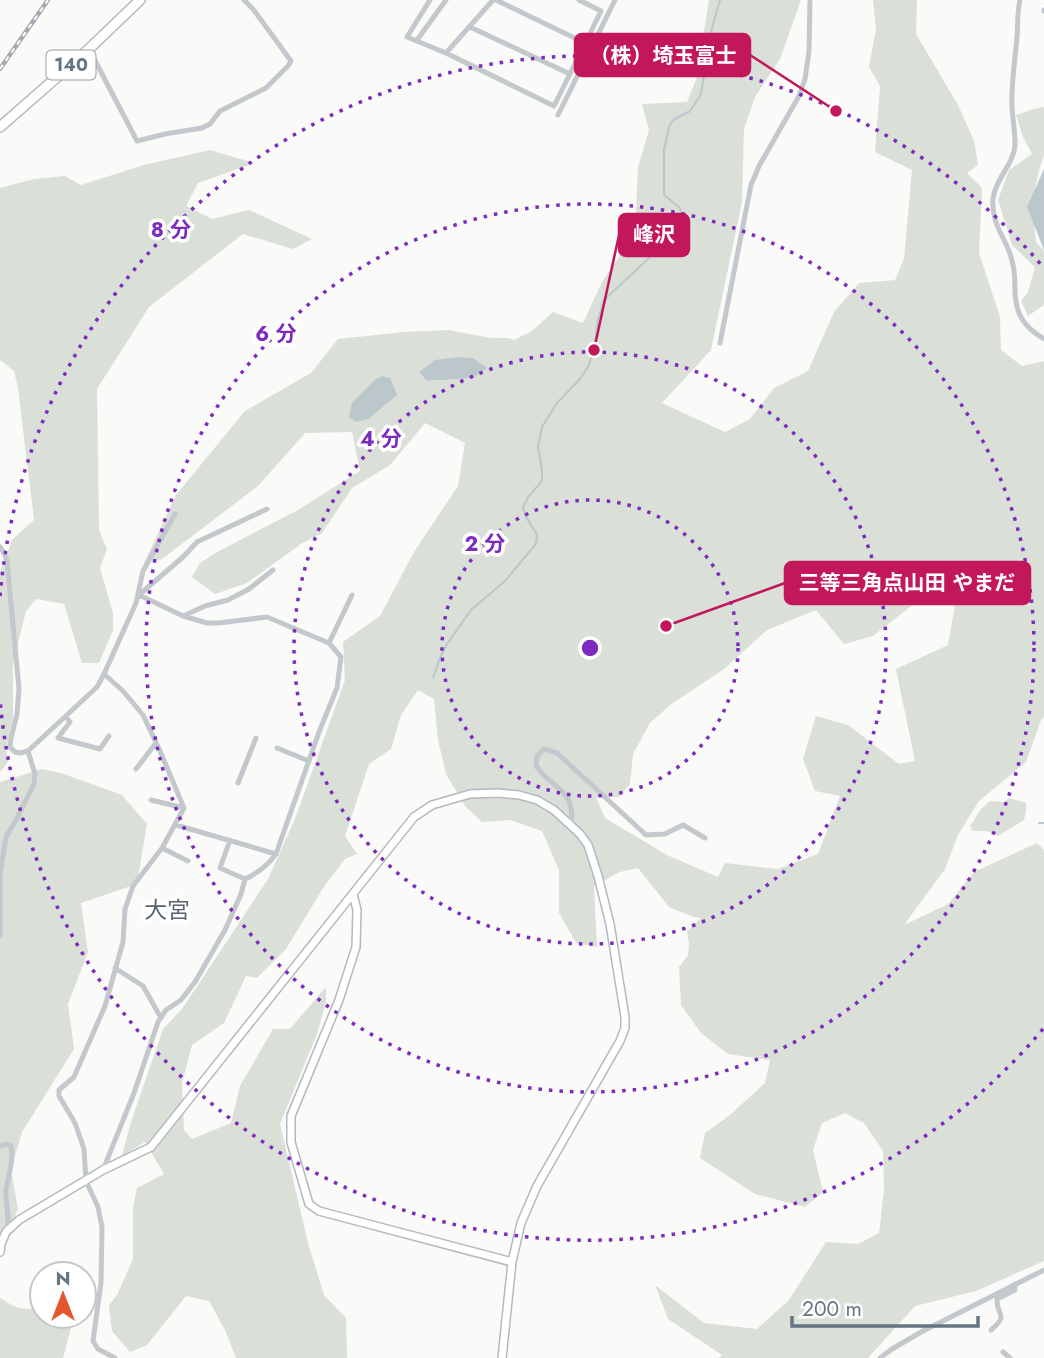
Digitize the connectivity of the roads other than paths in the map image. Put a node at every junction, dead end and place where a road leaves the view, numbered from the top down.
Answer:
1 (140, 0) edge
2 (244, 0) edge
3 (430, 0) edge
4 (446, 0) edge
5 (495, 0) edge
6 (615, 0) edge
7 (810, 0) edge
8 (1020, 0) edge
9 (582, 1) edge
10 (470, 27) junction
11 (416, 40) junction
12 (585, 43) junction
13 (89, 49) junction
14 (446, 53) junction
15 (570, 74) junction
16 (558, 115) dead end
17 (0, 127) edge
18 (1044, 339) edge
19 (720, 343) dead end
20 (267, 509) dead end
21 (176, 514) dead end
22 (0, 547) edge
23 (273, 570) dead end
24 (139, 595) junction
25 (352, 595) dead end
26 (183, 616) junction
27 (329, 643) junction
28 (104, 674) junction
29 (66, 717) junction
30 (109, 736) dead end
31 (256, 738) dead end
32 (156, 743) junction
33 (277, 748) dead end
34 (28, 751) junction
35 (309, 761) junction
36 (136, 769) dead end
37 (238, 783) dead end
38 (151, 800) dead end
39 (184, 808) junction
40 (176, 825) junction
41 (571, 825) junction
42 (705, 838) dead end
43 (230, 841) junction
44 (162, 848) junction
45 (276, 854) junction
46 (188, 861) dead end
47 (245, 879) junction
48 (353, 894) junction
49 (0, 935) edge
50 (115, 968) junction
51 (161, 1018) junction
52 (0, 1146) edge
53 (103, 1170) junction
54 (86, 1181) junction
55 (6, 1232) junction
56 (0, 1252) edge
57 (512, 1262) junction
58 (1044, 1270) edge
59 (1015, 1284) junction
60 (991, 1331) dead end
61 (1003, 1352) dead end
62 (115, 1358) edge
63 (502, 1358) edge
64 (880, 1358) edge
65 (1010, 1358) edge

1 - 13 highway, 140
2 - 13 street
3 - 11 street
4 - 11 street
5 - 10 street
5 - 12 street
6 - 16 street
7 - 19 street
8 - 18 street
9 - 12 street
10 - 14 street
10 - 15 street
11 - 14 street
12 - 15 street
13 - 17 highway, 140
14 - 15 street
20 - 24 street
21 - 24 street
22 - 34 street
23 - 26 street
24 - 26 street
24 - 28 street
25 - 27 street
26 - 27 street
27 - 35 street
28 - 29 street
28 - 32 street
29 - 30 street
29 - 34 street
31 - 37 street
32 - 36 street
32 - 39 street
33 - 35 street
34 - 49 street
35 - 45 street
38 - 39 street
39 - 40 street
40 - 43 street
40 - 44 street
41 - 42 street
41 - 48 street
41 - 57 street
43 - 45 street
43 - 47 street
44 - 46 street
44 - 50 street
45 - 47 street
47 - 51 street
48 - 53 street
48 - 57 street
50 - 51 street
50 - 54 street
51 - 53 street
52 - 55 street
53 - 54 street
54 - 55 street
54 - 62 street
55 - 56 street
57 - 63 street
58 - 59 street
59 - 60 street
59 - 64 street
61 - 65 street

